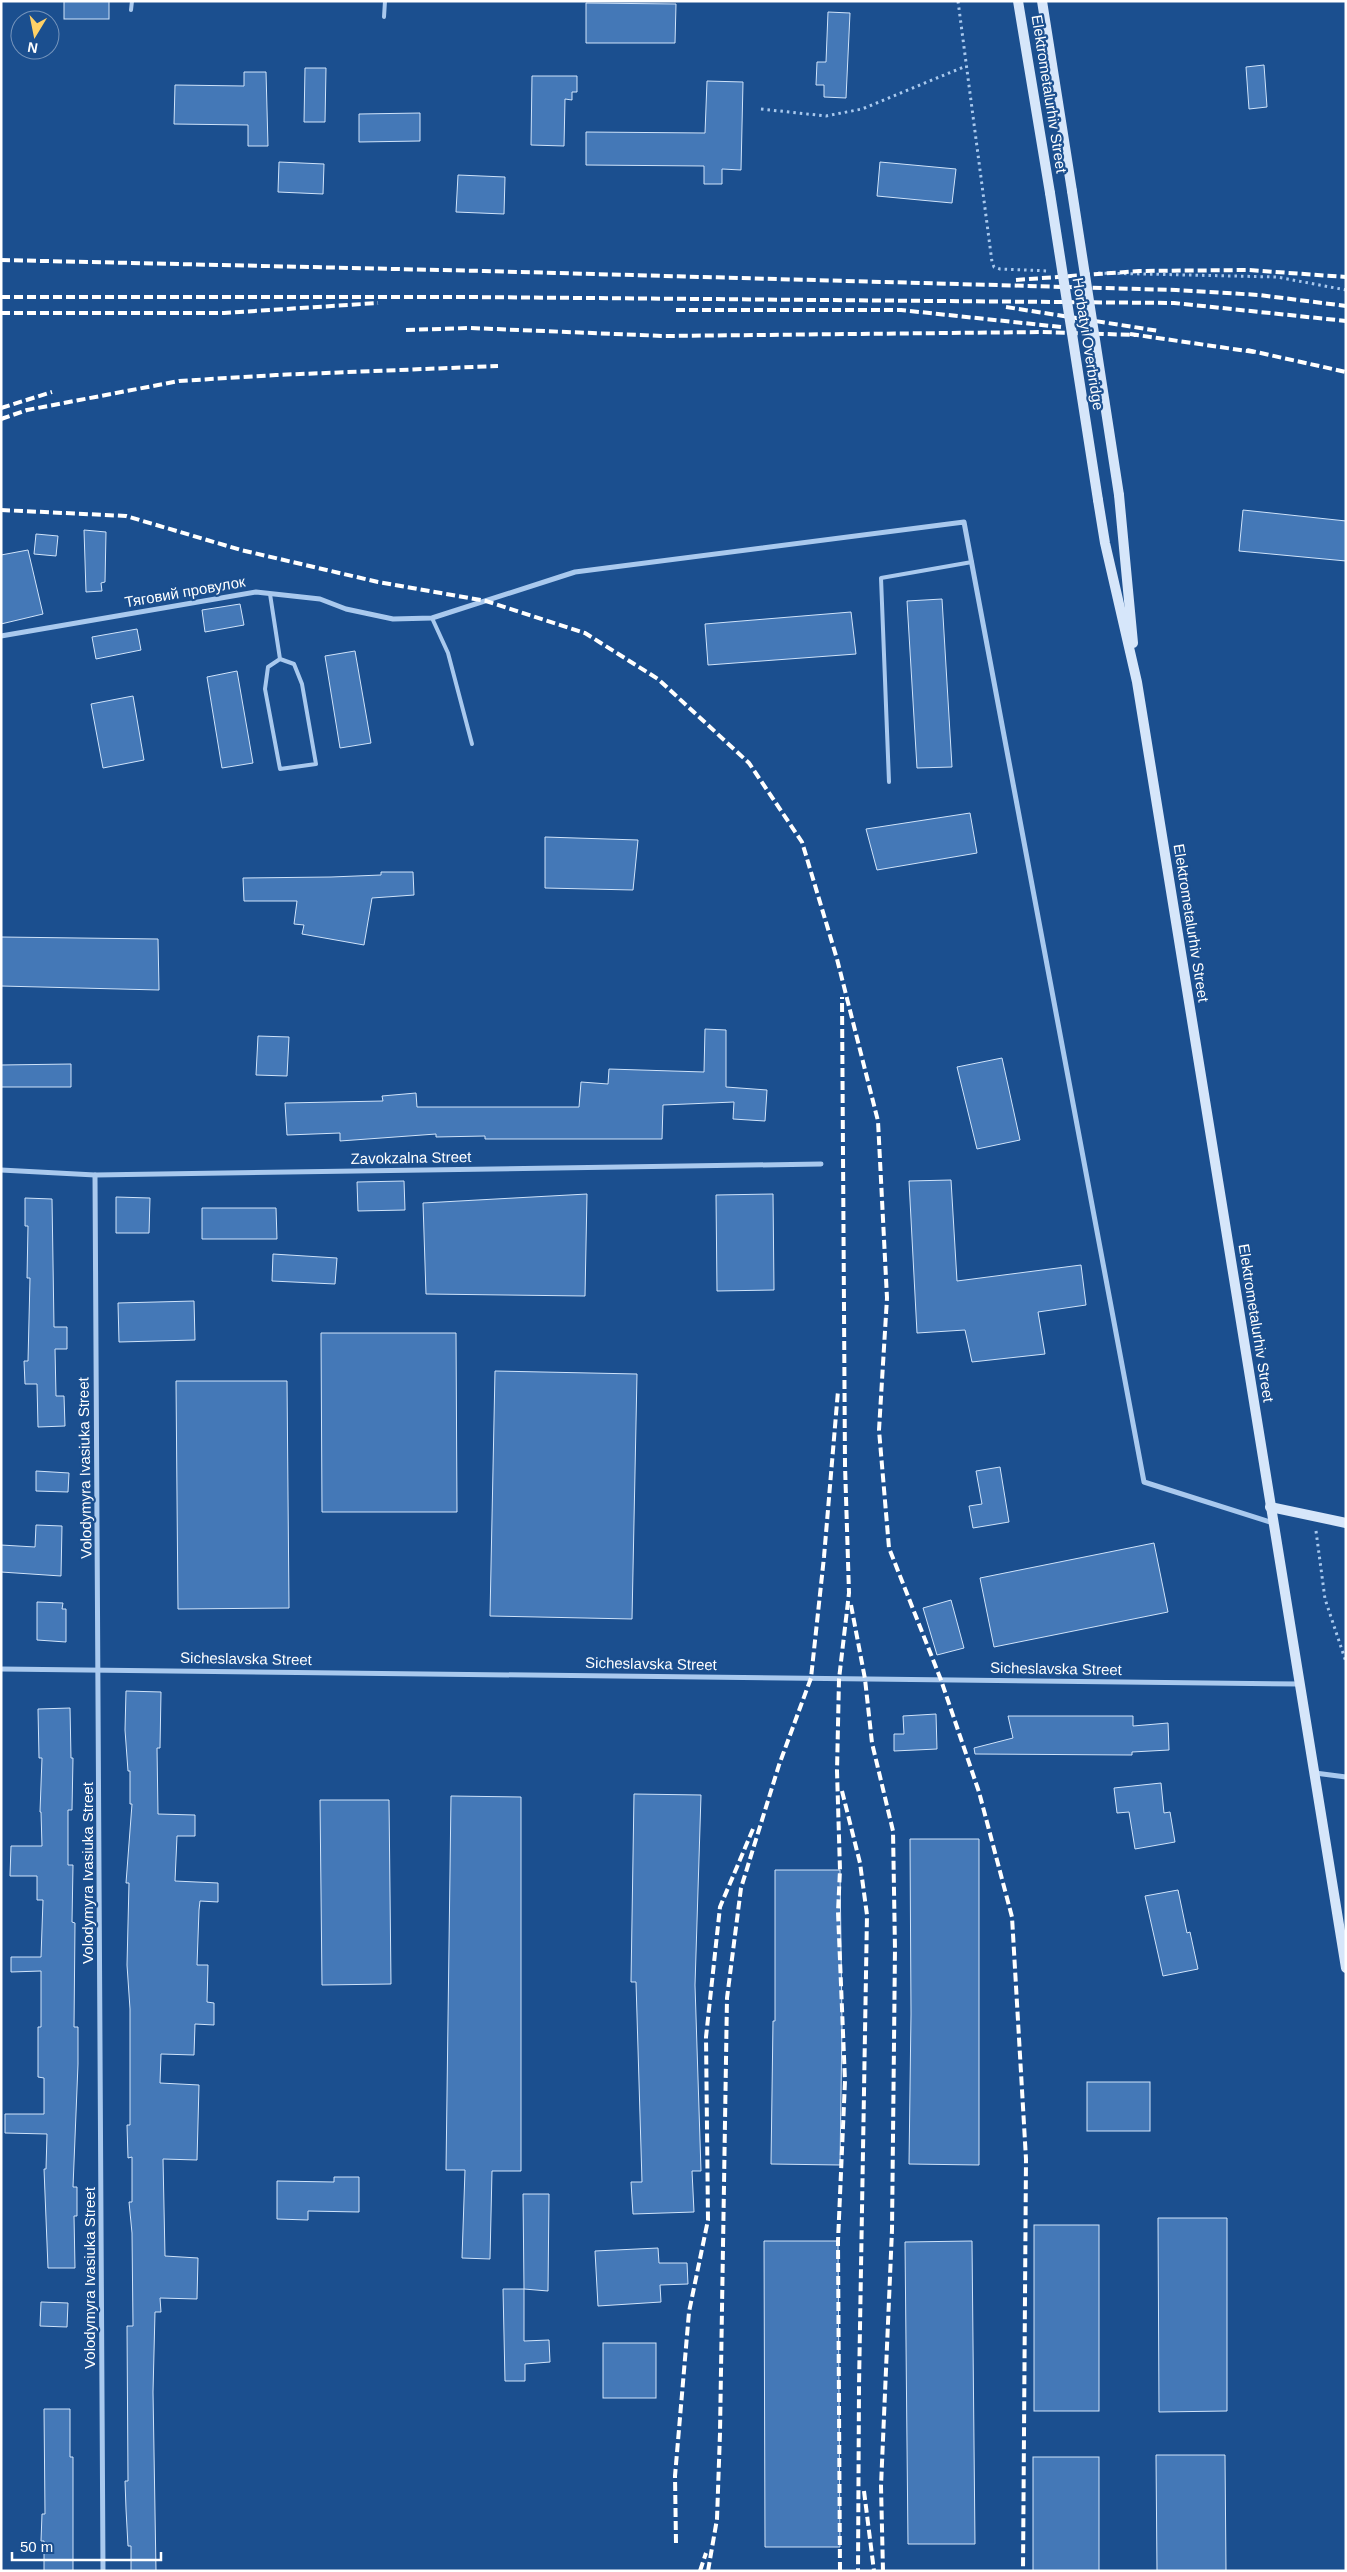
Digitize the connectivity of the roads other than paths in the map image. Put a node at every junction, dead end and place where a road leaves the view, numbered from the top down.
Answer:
1 (132, 1) edge
2 (385, 1) edge
3 (1018, 1) edge
4 (1042, 1) edge
5 (131, 10) dead end
6 (384, 17) dead end
7 (1072, 191) joint
8 (1050, 192) joint
9 (972, 562) junction
10 (270, 594) junction
11 (432, 618) junction
12 (1, 636) edge
13 (280, 659) junction
14 (1137, 682) junction
15 (472, 744) dead end
16 (889, 782) dead end
17 (821, 1164) dead end
18 (1, 1170) edge
19 (95, 1175) junction
20 (1270, 1508) junction
21 (1274, 1523) junction
22 (1346, 1523) edge
23 (1, 1669) edge
24 (100, 1670) junction
25 (1301, 1684) junction
26 (1315, 1773) junction
27 (1346, 1778) edge
28 (1346, 1968) edge
29 (104, 2571) edge

1 - 5 lane
2 - 6 lane
3 - 8 main road, Elektrometalurhiv Street
4 - 7 main road, Elektrometalurhiv Street
7 - 14 main road, Horbatyi Overbridge, bridge
8 - 14 main road, Horbatyi Overbridge, bridge
9 - 11 street, Тяговий провулок
9 - 16 lane
9 - 21 street
10 - 11 street, Тяговий провулок
10 - 12 street, Тяговий провулок
10 - 13 lane
11 - 15 lane
13 - 13 lane
14 - 20 main road, Elektrometalurhiv Street
17 - 19 street, Zavokzalna Street
18 - 19 street, Zavokzalna Street
19 - 24 street, Volodymyra Ivasiuka Street
20 - 21 main road, Elektrometalurhiv Street
20 - 22 main road
21 - 25 main road, Elektrometalurhiv Street
23 - 24 street, Sicheslavska Street
24 - 25 street, Sicheslavska Street
24 - 29 street, Volodymyra Ivasiuka Street
25 - 26 main road, Elektrometalurhiv Street
26 - 27 street
26 - 28 main road, Elektrometalurhiv Street

